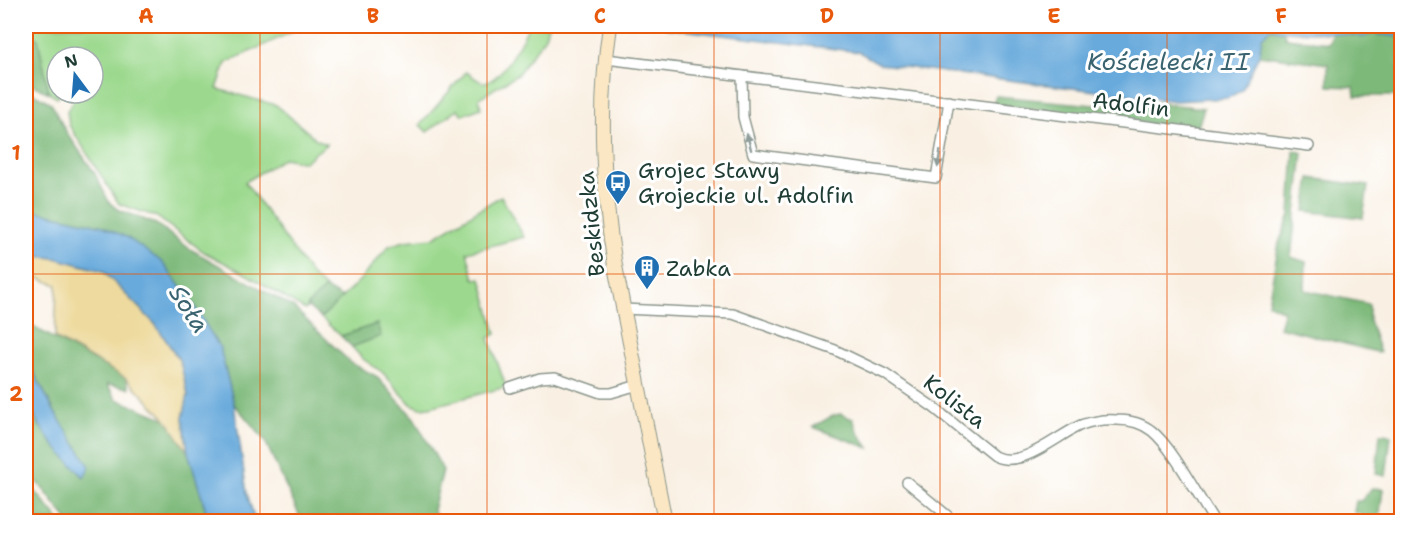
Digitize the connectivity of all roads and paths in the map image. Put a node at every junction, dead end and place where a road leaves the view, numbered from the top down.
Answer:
1 (610, 26) edge
2 (606, 59) junction
3 (742, 76) junction
4 (949, 101) junction
5 (1309, 146) dead end
6 (623, 309) junction
7 (638, 385) junction
8 (510, 388) dead end
9 (907, 482) dead end
10 (665, 522) edge
11 (955, 522) edge
12 (1215, 522) edge

1 - 2 main road, Beskidzka
2 - 3 street, Adolfin
2 - 6 main road, Beskidzka
3 - 4 street, Adolfin
4 -> 3 street
4 - 5 street, Adolfin
6 - 7 main road, Beskidzka
6 - 12 street, Kolista
7 - 8 street
7 - 10 main road, Beskidzka
9 - 11 street

